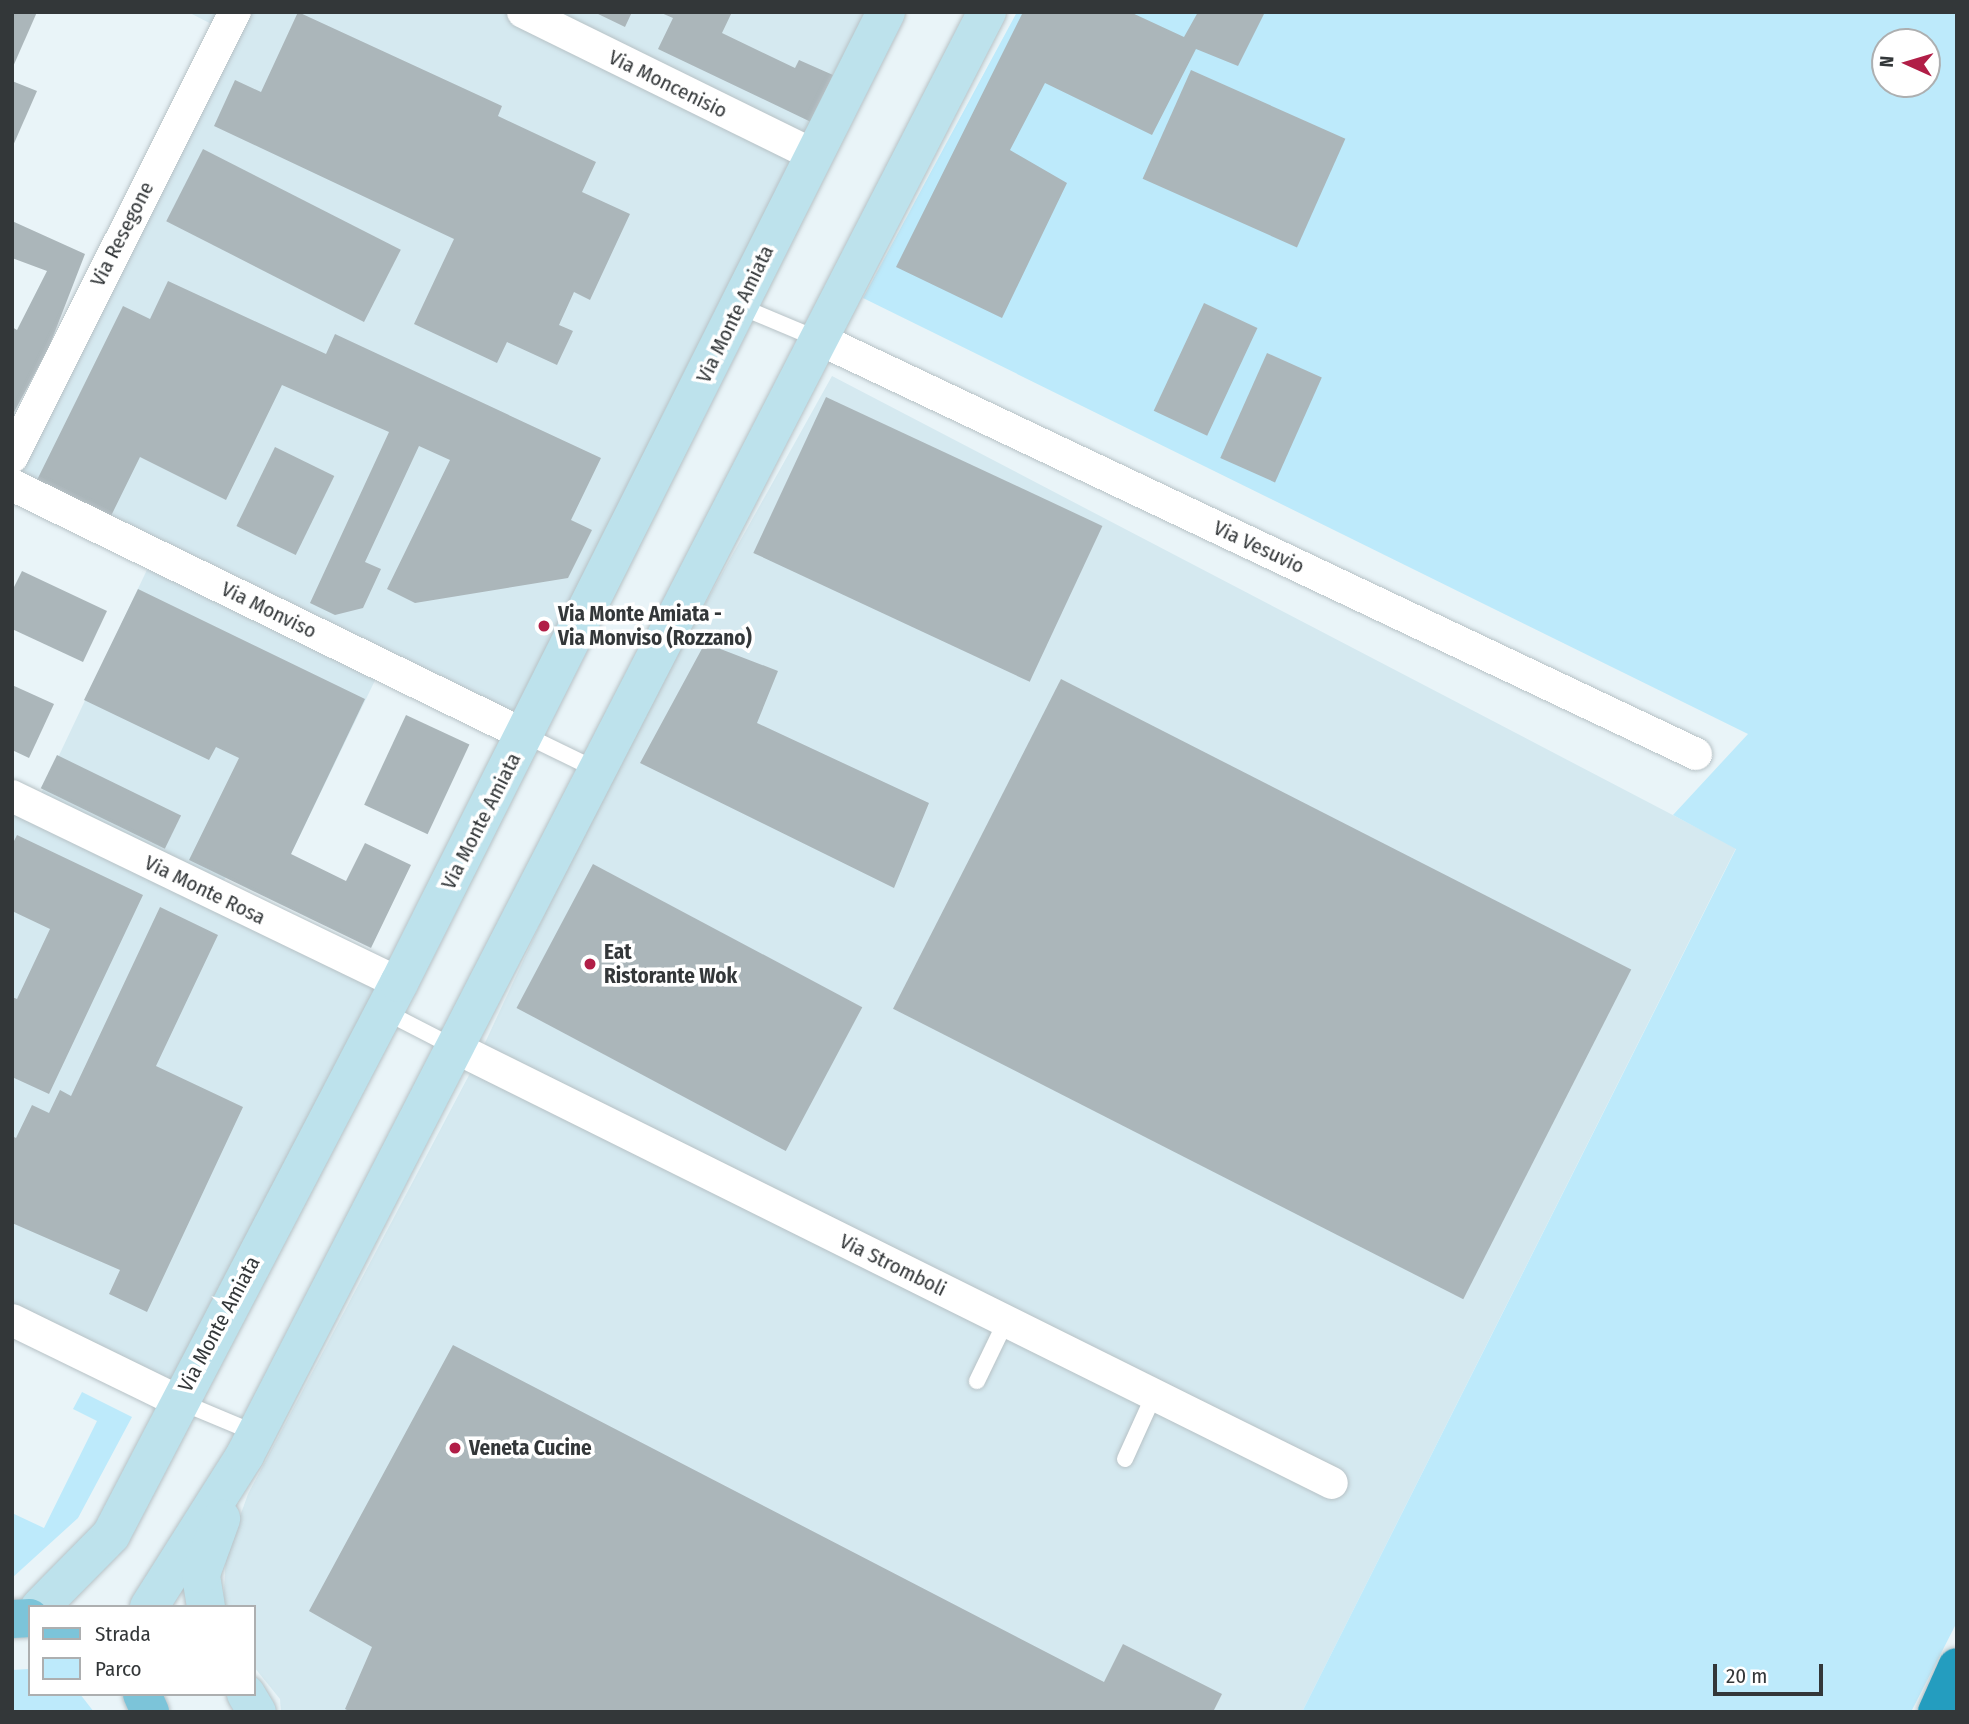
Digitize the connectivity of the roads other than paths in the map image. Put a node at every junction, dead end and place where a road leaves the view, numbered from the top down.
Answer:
1 (235, 12) edge
2 (523, 12) edge
3 (886, 12) edge
4 (987, 12) edge
5 (814, 155) junction
6 (739, 306) junction
7 (821, 340) junction
8 (12, 457) edge
9 (12, 485) edge
10 (525, 735) junction
11 (1696, 754) dead end
12 (597, 770) junction
13 (12, 796) edge
14 (392, 997) junction
15 (454, 1047) junction
16 (12, 1320) edge
17 (1006, 1321) junction
18 (977, 1381) dead end
19 (1154, 1395) junction
20 (178, 1401) junction
21 (250, 1444) junction
22 (1125, 1459) dead end
23 (1332, 1483) dead end
24 (42, 1605) edge
25 (150, 1605) edge
26 (206, 1605) edge
27 (1957, 1667) edge
28 (143, 1696) edge
29 (247, 1696) edge
30 (150, 1712) edge
31 (257, 1712) edge
32 (1937, 1712) edge

1 - 8 street, Via Resegone
2 - 5 street, Via Moncenisio
3 - 5 main road, Via Monte Amiata
4 - 7 main road
5 - 6 main road, Via Monte Amiata
6 - 7 lane
6 - 10 main road, Via Monte Amiata
7 - 11 street, Via Vesuvio
7 - 12 main road
9 - 10 street, Via Monviso
10 - 12 lane
10 - 14 main road, Via Monte Amiata
12 - 15 main road
13 - 14 street, Via Monte Rosa
14 - 15 lane
14 - 20 main road, Via Monte Amiata
15 - 17 street, Via Stromboli
15 - 21 main road
16 - 20 street
17 - 18 lane
17 - 19 street, Via Stromboli
19 - 22 lane
19 - 23 street, Via Stromboli
20 - 21 lane
20 - 24 main road, Via Monte Amiata
21 - 25 main road
21 - 26 main road
27 - 32 highway
28 - 30 main road
29 - 31 main road

